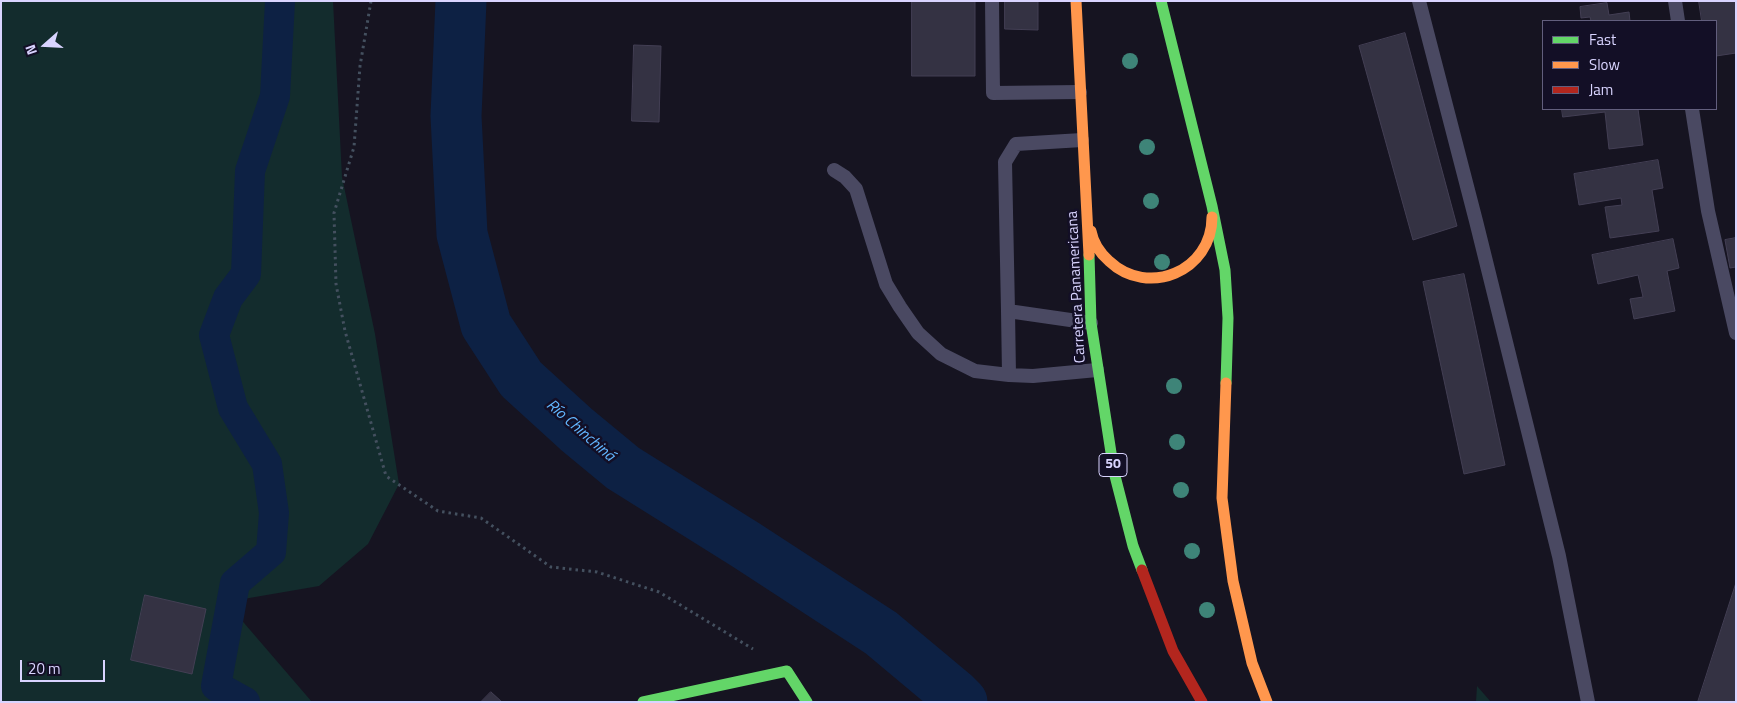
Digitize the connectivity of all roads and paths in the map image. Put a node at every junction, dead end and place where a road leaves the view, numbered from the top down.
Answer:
1 (371, 1) edge
2 (992, 1) edge
3 (1076, 1) edge
4 (1161, 1) edge
5 (1419, 1) edge
6 (1675, 1) edge
7 (1678, 20) edge
8 (1080, 92) junction
9 (1692, 110) edge
10 (1082, 140) junction
11 (834, 170) dead end
12 (1212, 206) junction
13 (1088, 212) junction
14 (1008, 311) junction
15 (1091, 322) junction
16 (1736, 333) edge
17 (1097, 370) junction
18 (1009, 375) junction
19 (758, 652) dead end
20 (643, 702) edge
21 (807, 702) edge
22 (1202, 702) edge
23 (1267, 702) edge
24 (1588, 702) edge

1 - 19 path
2 - 8 lane
3 - 8 main road, Carretera Panamericana / 50
4 - 12 main road
5 - 24 lane
6 - 7 lane
8 - 10 main road, Carretera Panamericana / 50
9 - 16 lane
10 - 13 main road, Carretera Panamericana / 50
10 - 14 lane
11 - 18 lane
12 - 13 main road
12 - 23 main road
13 - 15 main road, Carretera Panamericana / 50
14 - 15 lane
14 - 18 lane
15 - 17 main road, Carretera Panamericana / 50
17 - 18 lane
17 - 22 main road, Carretera Panamericana / 50
20 - 21 main road

